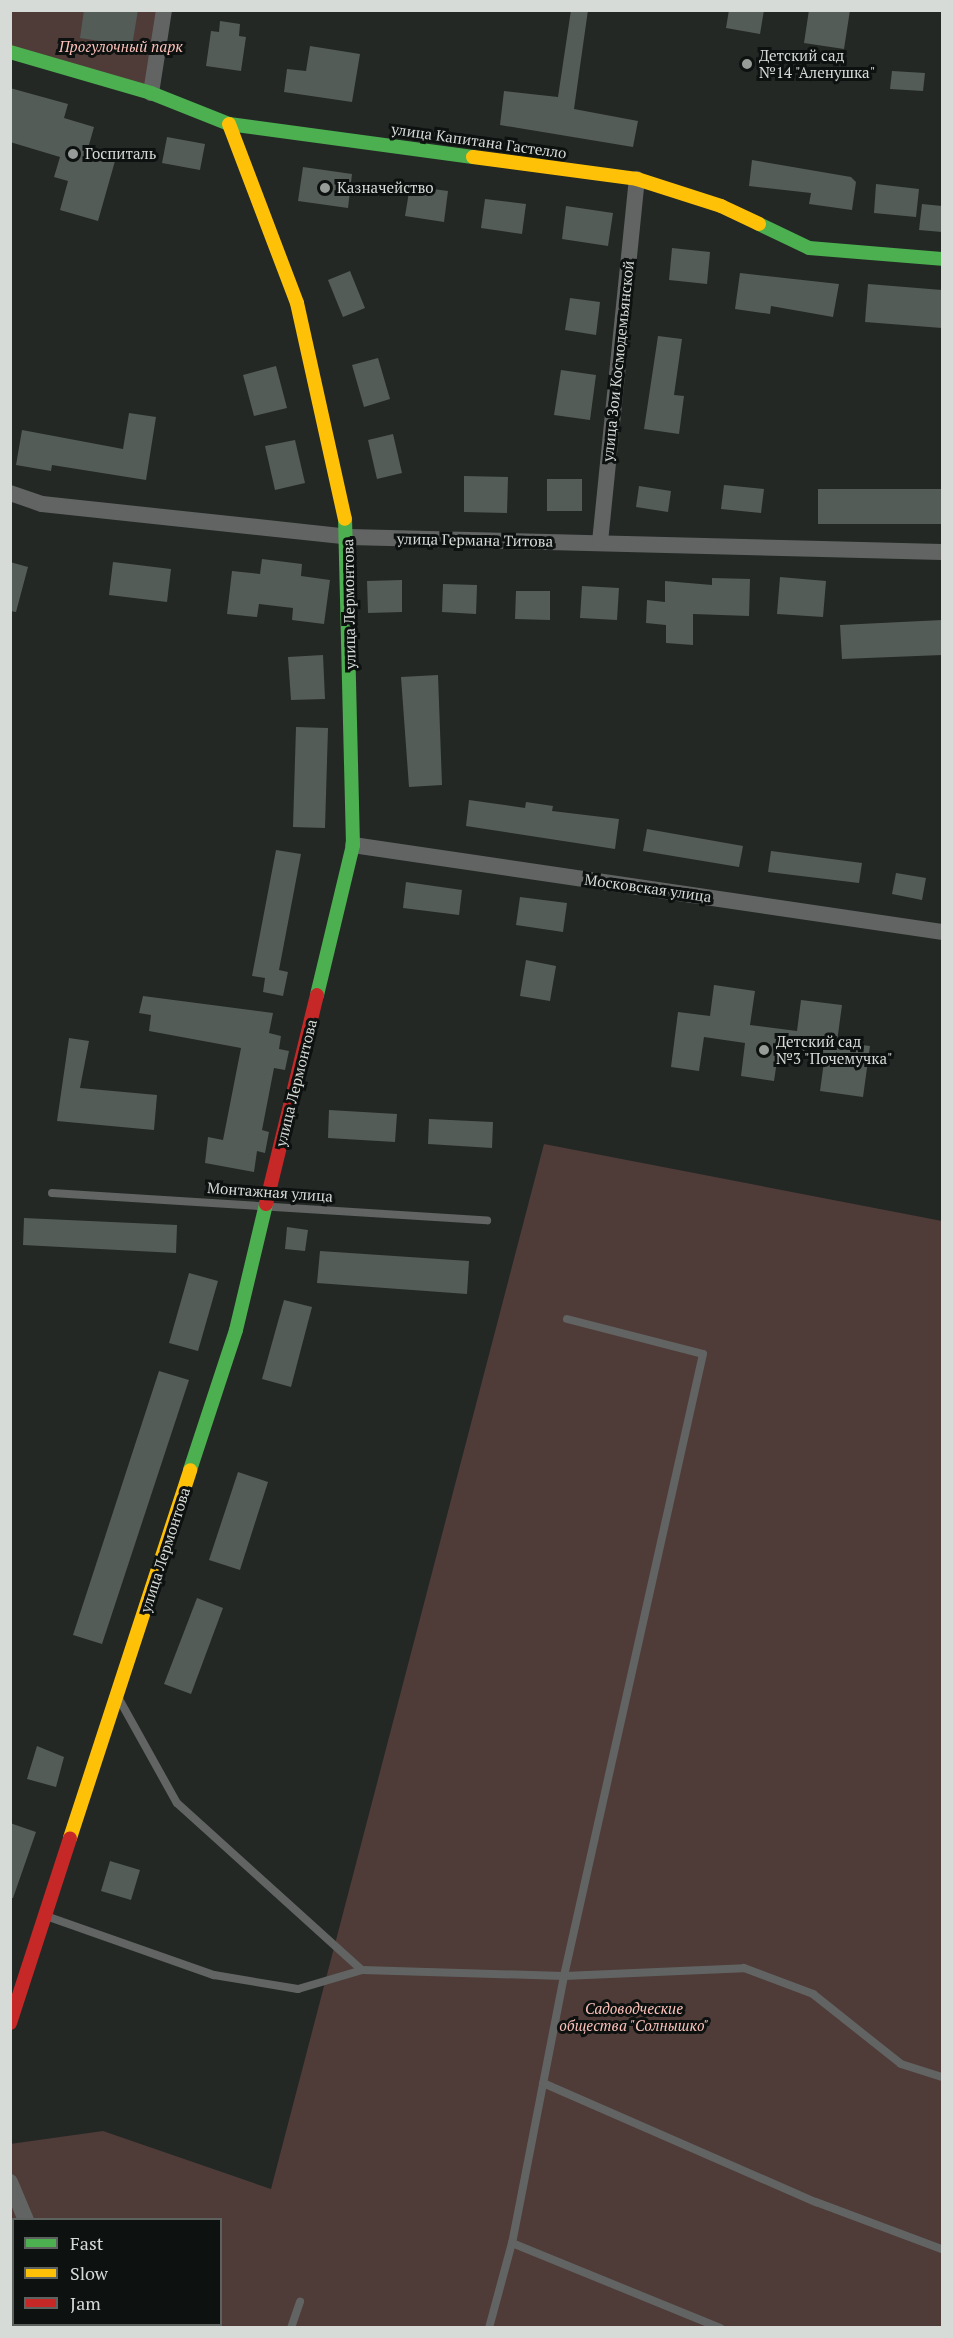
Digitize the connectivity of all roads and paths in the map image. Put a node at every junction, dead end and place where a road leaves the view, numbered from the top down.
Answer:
1 (164, 10) edge
2 (10, 52) edge
3 (152, 93) junction
4 (229, 124) junction
5 (637, 179) junction
6 (942, 259) edge
7 (10, 494) edge
8 (349, 537) junction
9 (600, 542) junction
10 (942, 552) edge
11 (353, 845) junction
12 (942, 932) edge
13 (52, 1193) dead end
14 (266, 1204) junction
15 (487, 1220) dead end
16 (567, 1319) dead end
17 (117, 1696) junction
18 (45, 1916) junction
19 (362, 1970) junction
20 (564, 1976) junction
21 (10, 2023) edge
22 (942, 2077) edge
23 (543, 2083) junction
24 (10, 2182) edge
25 (25, 2218) edge
26 (512, 2243) junction
27 (942, 2249) edge
28 (300, 2302) dead end
29 (291, 2328) edge
30 (489, 2328) edge
31 (720, 2328) edge

1 - 3 street
2 - 3 street, улица Капитана Гастелло
3 - 4 street, улица Капитана Гастелло
4 - 5 street, улица Капитана Гастелло
4 - 8 street, улица Лермонтова
5 - 6 street, улица Капитана Гастелло
5 - 9 street, улица Зои Космодемьянской
7 - 8 street, улица Германа Титова
8 - 9 street, улица Германа Титова
8 - 11 street, улица Лермонтова
9 - 10 street, улица Германа Титова
11 - 12 street, Московская улица
11 - 14 street, улица Лермонтова
13 - 14 lane, Монтажная улица
14 - 15 lane, Монтажная улица
14 - 17 street, улица Лермонтова
16 - 20 lane
17 - 18 street, улица Лермонтова
17 - 19 lane
18 - 19 lane
18 - 21 street, улица Лермонтова
19 - 20 lane
20 - 22 lane
20 - 23 lane
23 - 26 lane
23 - 27 lane
24 - 25 street
26 - 30 lane
26 - 31 lane
28 - 29 lane

